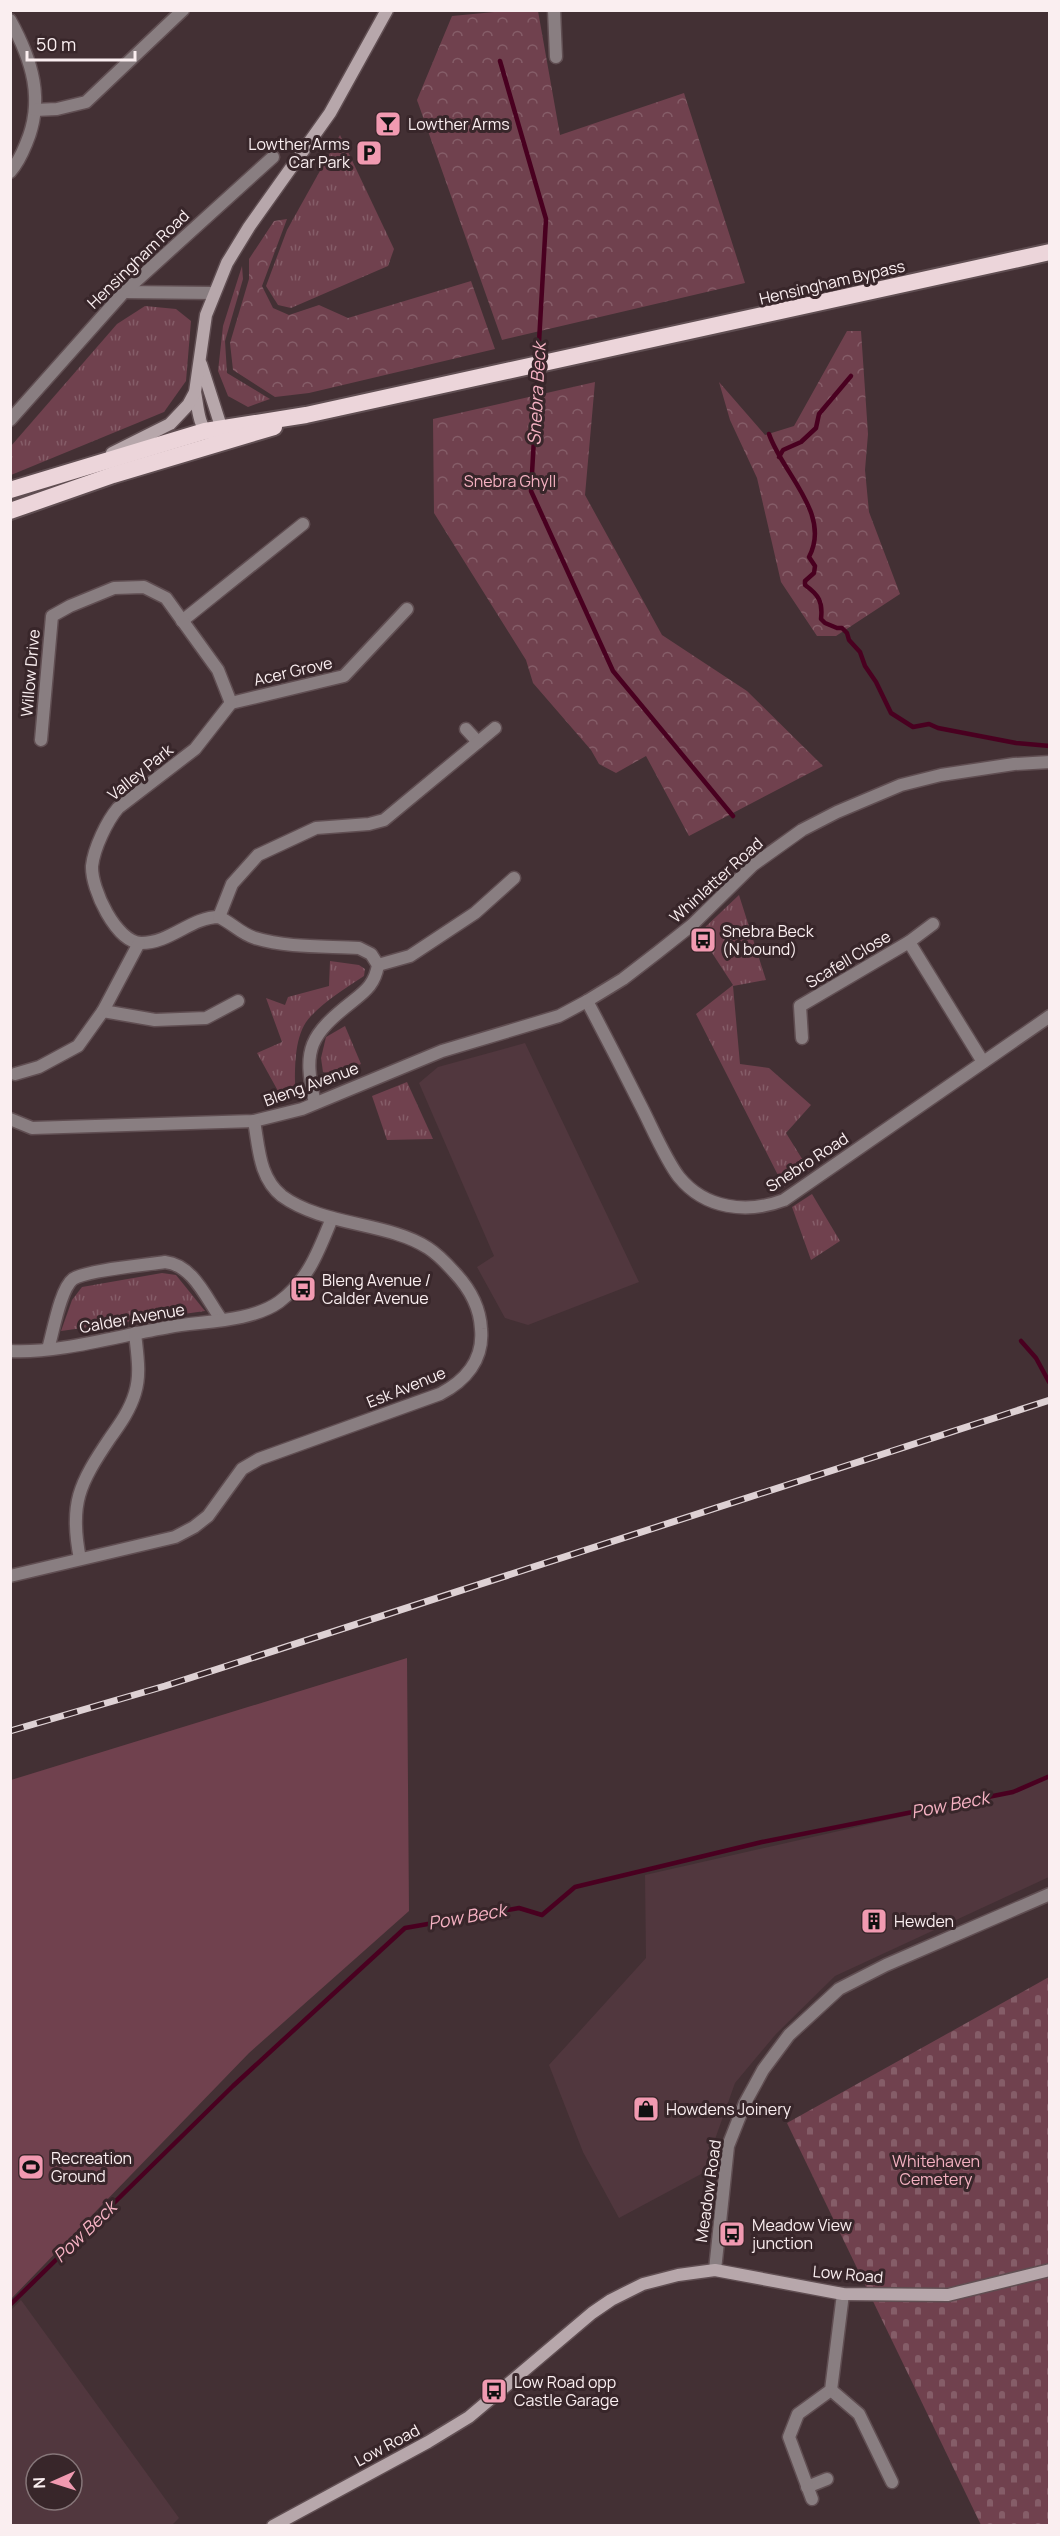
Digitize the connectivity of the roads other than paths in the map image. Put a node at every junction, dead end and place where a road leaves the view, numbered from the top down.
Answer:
1 (183, 10) edge
2 (387, 10) edge
3 (554, 10) edge
4 (10, 20) edge
5 (556, 57) dead end
6 (34, 110) junction
7 (273, 158) dead end
8 (10, 172) edge
9 (1050, 252) edge
10 (124, 292) junction
11 (214, 293) junction
12 (200, 360) junction
13 (195, 392) junction
14 (10, 420) edge
15 (205, 431) junction
16 (224, 435) junction
17 (81, 469) junction
18 (10, 490) edge
19 (10, 511) edge
20 (303, 524) dead end
21 (407, 609) dead end
22 (182, 621) junction
23 (231, 703) junction
24 (495, 728) dead end
25 (466, 729) dead end
26 (41, 740) dead end
27 (478, 742) junction
28 (1050, 762) edge
29 (514, 878) dead end
30 (219, 917) junction
31 (933, 924) dead end
32 (909, 942) junction
33 (139, 943) junction
34 (378, 965) junction
35 (238, 1001) dead end
36 (587, 1001) junction
37 (103, 1011) junction
38 (1050, 1016) edge
39 (802, 1038) dead end
40 (983, 1062) junction
41 (15, 1074) dead end
42 (315, 1103) junction
43 (10, 1119) edge
44 (254, 1121) junction
45 (332, 1218) junction
46 (221, 1319) junction
47 (135, 1333) junction
48 (48, 1349) junction
49 (10, 1352) edge
50 (80, 1559) junction
51 (10, 1576) edge
52 (1050, 1894) edge
53 (715, 2270) junction
54 (1050, 2270) edge
55 (843, 2294) junction
56 (831, 2390) junction
57 (827, 2480) dead end
58 (892, 2482) dead end
59 (807, 2487) junction
60 (812, 2499) dead end
61 (273, 2526) edge

1 - 6 street
2 - 11 main road
3 - 5 street
4 - 6 street
6 - 8 street
7 - 10 street, Hensingham Road
9 - 16 highway, Hensingham Bypass
10 - 11 street
10 - 14 street, Hensingham Road
11 - 12 main road
12 - 13 main road
12 - 16 main road
13 - 15 main road
13 - 17 main road
15 - 16 highway
15 - 17 highway
16 - 19 highway
17 - 18 highway
20 - 22 street
21 - 23 street, Acer Grove
22 - 23 street
22 - 26 street, Willow Drive
23 - 33 street, Valley Park
24 - 27 street
25 - 27 street
27 - 30 street
28 - 36 street, Whinlatter Road
29 - 34 street
30 - 33 street
30 - 34 street
31 - 32 street, Scafell Close
32 - 39 street, Scafell Close
32 - 40 street, Scafell Close
33 - 37 street
34 - 42 street
35 - 37 street
36 - 40 street, Snebro Road
36 - 42 street, Bleng Avenue
37 - 41 street
38 - 40 street, Snebro Road
42 - 44 street, Bleng Avenue
43 - 44 street, Bleng Avenue
44 - 45 street, Esk Avenue
45 - 46 street, Calder Avenue
45 - 50 street, Esk Avenue
46 - 47 street, Calder Avenue
46 - 48 street, Calder Avenue
47 - 48 street, Calder Avenue
47 - 50 street
48 - 49 street, Calder Avenue
50 - 51 street, Esk Avenue
52 - 53 street, Meadow Road
53 - 55 main road, Low Road
53 - 61 main road, Low Road
54 - 55 main road, Low Road
55 - 56 street
56 - 58 street
56 - 59 street
57 - 59 street
59 - 60 street

